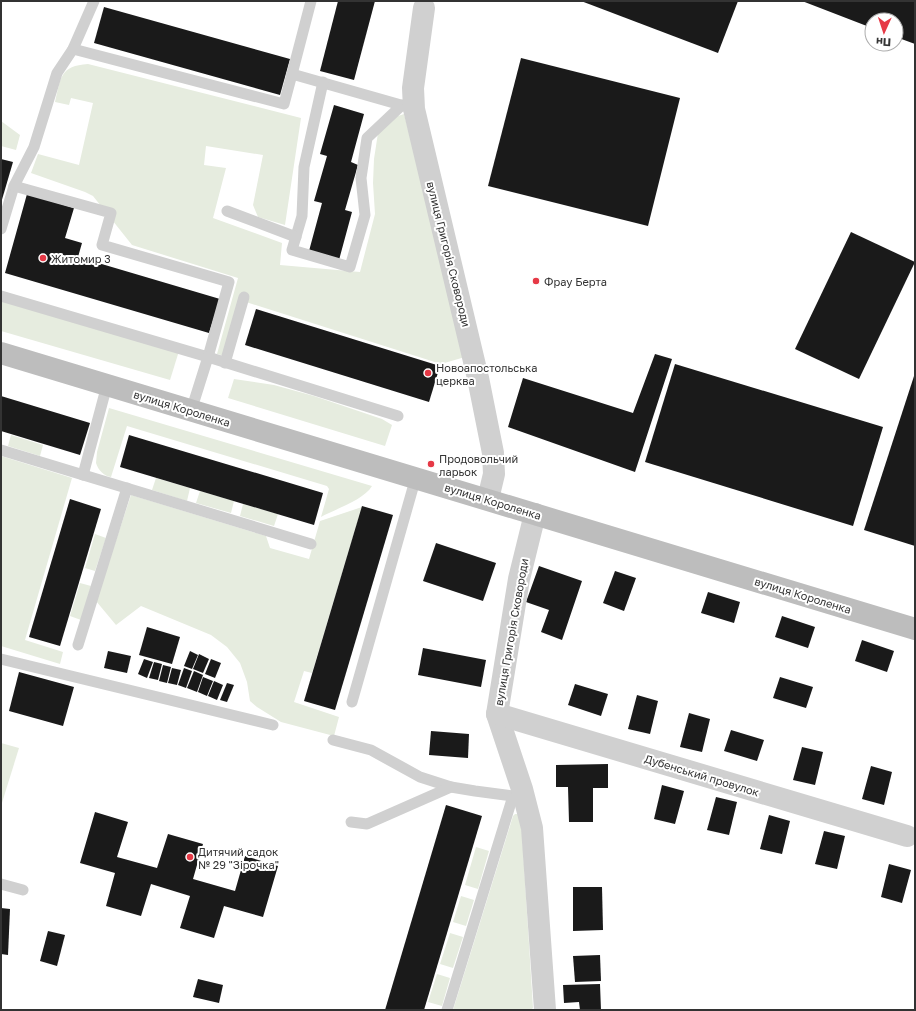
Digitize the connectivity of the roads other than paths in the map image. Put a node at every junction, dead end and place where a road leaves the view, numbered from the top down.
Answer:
1 (94, 1) edge
2 (311, 1) edge
3 (424, 8) dead end
4 (73, 49) junction
5 (292, 74) junction
6 (324, 82) junction
7 (408, 107) junction
8 (14, 186) junction
9 (227, 211) dead end
10 (3, 214) edge
11 (1, 230) edge
12 (296, 237) junction
13 (1, 296) edge
14 (244, 297) dead end
15 (1, 353) edge
16 (208, 357) junction
17 (225, 363) junction
18 (108, 385) junction
19 (191, 411) junction
20 (398, 416) dead end
21 (1, 450) edge
22 (84, 475) junction
23 (416, 477) junction
24 (127, 488) junction
25 (488, 499) junction
26 (535, 514) junction
27 (312, 544) dead end
28 (915, 629) edge
29 (78, 646) dead end
30 (1, 658) edge
31 (352, 702) dead end
32 (497, 714) junction
33 (273, 725) dead end
34 (333, 740) dead end
35 (451, 787) junction
36 (517, 792) junction
37 (351, 822) dead end
38 (907, 836) dead end
39 (1, 884) edge
40 (23, 890) dead end
41 (447, 1010) edge
42 (544, 1010) edge

1 - 4 lane
2 - 5 lane
3 - 7 street, вулиця Григорія Сковороди
4 - 5 lane
4 - 8 lane
5 - 6 lane
6 - 7 lane
6 - 12 lane
7 - 12 lane
7 - 25 street, вулиця Григорія Сковороди
8 - 10 lane
8 - 16 lane
9 - 12 lane
10 - 11 lane
13 - 16 lane
14 - 17 lane
15 - 18 street, вулиця Короленка
16 - 17 lane
16 - 19 lane
17 - 20 lane
18 - 19 street, вулиця Короленка
18 - 22 lane
19 - 23 street, вулиця Короленка
21 - 22 lane
22 - 24 lane
23 - 25 street, вулиця Короленка
23 - 31 lane
24 - 27 lane
24 - 29 lane
25 - 26 street, вулиця Короленка
26 - 28 street, вулиця Короленка
26 - 32 street, вулиця Григорія Сковороди
30 - 33 lane
32 - 36 street, вулиця Григорія Сковороди
32 - 38 street, Дубенський провулок
34 - 35 lane
35 - 36 lane
35 - 37 lane
36 - 41 lane
36 - 42 street, вулиця Григорія Сковороди
39 - 40 lane

